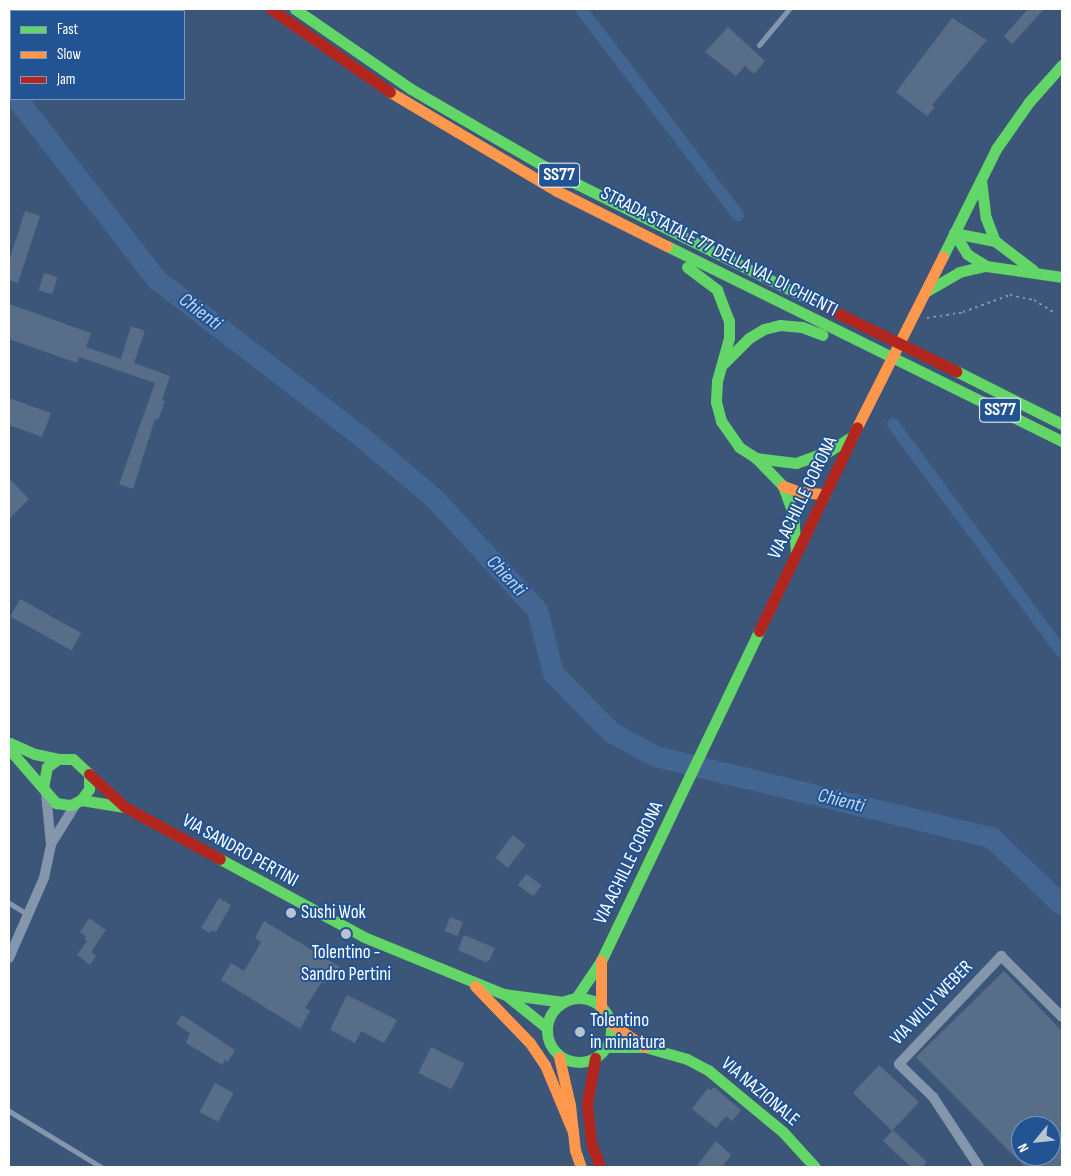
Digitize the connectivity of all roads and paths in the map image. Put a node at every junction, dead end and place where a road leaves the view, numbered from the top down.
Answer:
1 (271, 9) edge
2 (295, 9) edge
3 (789, 9) edge
4 (759, 45) dead end
5 (1062, 66) edge
6 (489, 152) junction
7 (981, 180) junction
8 (954, 233) junction
9 (995, 241) junction
10 (986, 266) junction
11 (1036, 272) junction
12 (1062, 277) edge
13 (925, 292) junction
14 (1053, 312) dead end
15 (914, 314) junction
16 (831, 333) junction
17 (945, 362) junction
18 (722, 366) junction
19 (1062, 414) edge
20 (1062, 424) edge
21 (853, 436) junction
22 (1062, 441) edge
23 (756, 458) junction
24 (796, 463) junction
25 (806, 470) dead end
26 (815, 479) dead end
27 (783, 486) junction
28 (826, 494) junction
29 (796, 554) junction
30 (9, 742) edge
31 (9, 750) edge
32 (58, 759) junction
33 (89, 774) junction
34 (44, 791) junction
35 (79, 801) junction
36 (125, 807) junction
37 (51, 844) junction
38 (9, 903) edge
39 (29, 915) junction
40 (9, 958) edge
41 (601, 961) junction
42 (468, 980) junction
43 (504, 994) junction
44 (576, 998) junction
45 (563, 1002) junction
46 (601, 1006) junction
47 (1062, 1017) edge
48 (610, 1023) junction
49 (546, 1027) junction
50 (606, 1047) junction
51 (645, 1047) junction
52 (559, 1056) junction
53 (595, 1058) junction
54 (9, 1111) edge
55 (573, 1132) junction
56 (101, 1167) edge
57 (581, 1167) edge
58 (600, 1167) edge
59 (815, 1167) edge
60 (979, 1167) edge

1 - 6 main road, STRADA STATALE 77 DELLA VAL DI CHIENTI / SS77
2 - 17 main road, STRADA STATALE 77 DELLA VAL DI CHIENTI / SS77
3 - 4 lane
5 - 7 main road, VIA ACHILLE CORONA
6 - 16 main road, STRADA STATALE 77 DELLA VAL DI CHIENTI / SS77
6 - 18 main road
7 - 8 main road, VIA ACHILLE CORONA
7 - 9 main road
8 - 9 main road
8 - 10 main road
8 - 13 main road, VIA ACHILLE CORONA
9 - 11 main road
10 - 11 main road
10 - 13 main road
11 - 12 main road
13 - 15 main road, VIA ACHILLE CORONA
14 - 15 path
15 - 21 main road, VIA ACHILLE CORONA
16 - 18 main road
16 - 22 main road, STRADA STATALE 77 DELLA VAL DI CHIENTI / SS77
17 - 19 main road
17 - 20 main road, STRADA STATALE 77 DELLA VAL DI CHIENTI / SS77
18 - 23 main road
21 - 24 main road
21 - 28 main road, VIA ACHILLE CORONA
23 - 24 main road
23 - 27 main road
24 - 25 main road
26 - 28 main road
27 - 28 main road
27 - 29 main road
28 - 29 main road, VIA ACHILLE CORONA
29 - 41 main road, VIA ACHILLE CORONA
30 - 32 main road, VIA SANDRO PERTINI
31 - 34 main road, VIA SANDRO PERTINI
32 - 33 main road, VIA SANDRO PERTINI
32 - 34 main road
33 - 35 main road
33 - 36 main road, VIA SANDRO PERTINI
34 - 35 main road, VIA SANDRO PERTINI
34 - 37 street
35 - 36 main road, VIA SANDRO PERTINI
35 - 37 street
36 - 42 main road, VIA SANDRO PERTINI
37 - 39 street
38 - 39 lane
39 - 40 street
41 - 44 main road, VIA ACHILLE CORONA
41 - 46 main road, VIA ACHILLE CORONA
42 - 43 main road, VIA SANDRO PERTINI
42 - 55 main road
43 - 45 main road, VIA SANDRO PERTINI
43 - 49 main road, VIA SANDRO PERTINI
44 - 45 main road
44 - 46 main road
45 - 49 main road
46 - 48 main road
47 - 60 street, VIA WILLY WEBER
48 - 50 main road
48 - 51 main road, VIA NAZIONALE
49 - 52 main road
50 - 51 main road, VIA NAZIONALE
50 - 53 main road
51 - 59 main road, VIA NAZIONALE
52 - 53 main road
52 - 55 main road
53 - 58 main road
54 - 56 lane
55 - 57 main road

